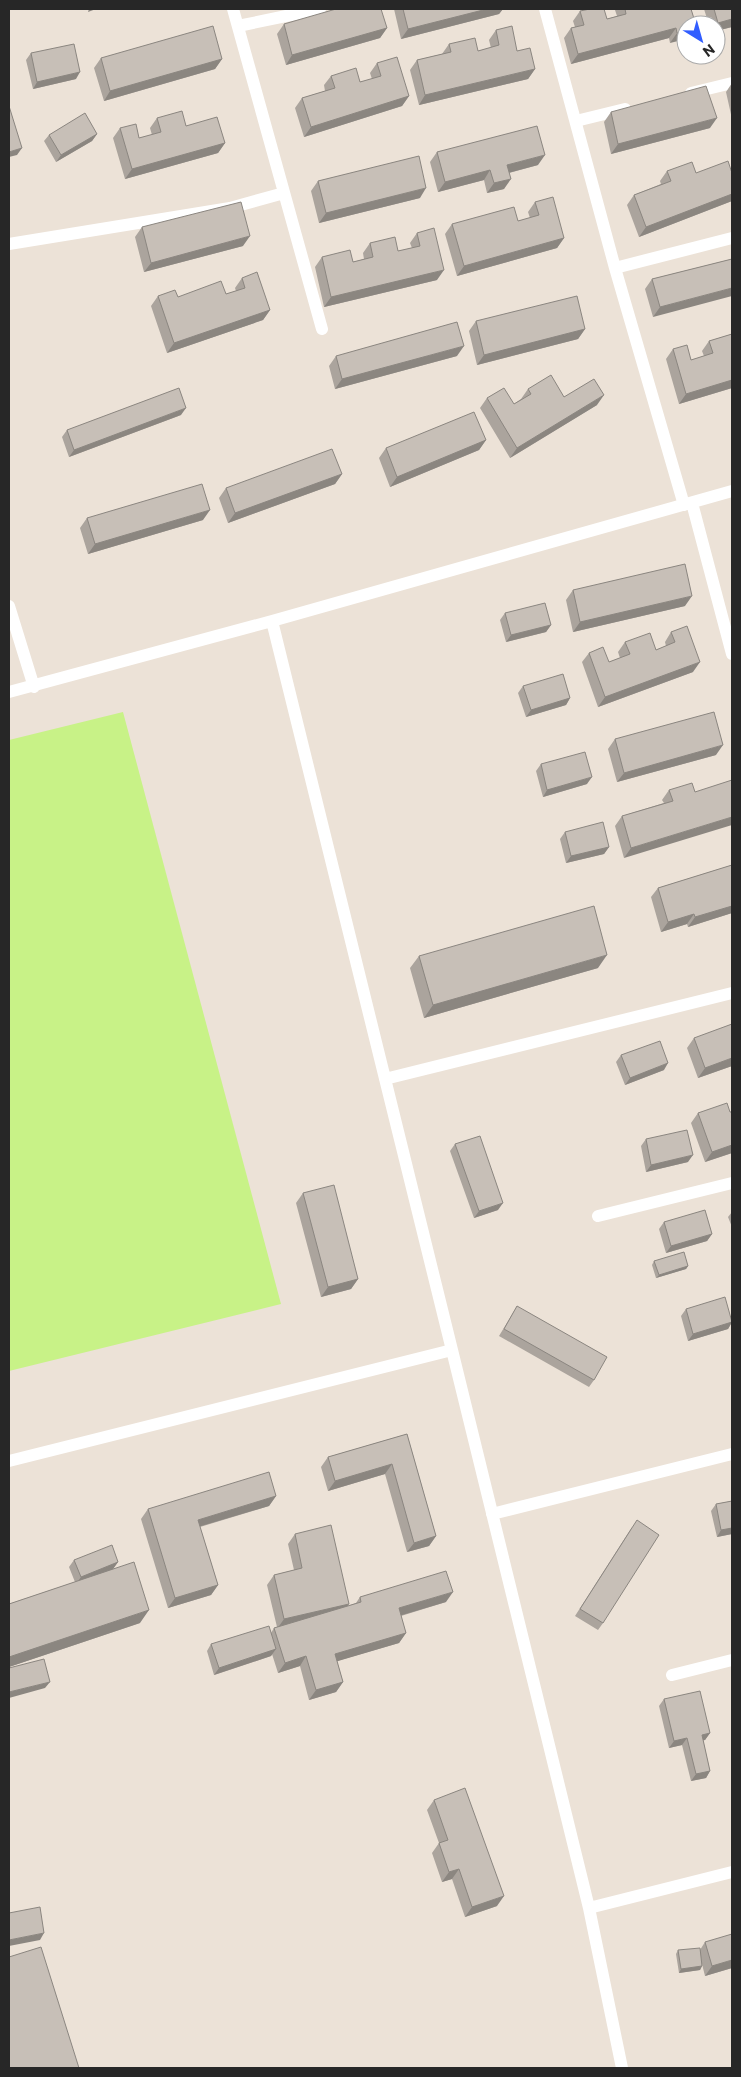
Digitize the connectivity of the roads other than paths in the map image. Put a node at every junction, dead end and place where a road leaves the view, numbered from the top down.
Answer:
1 (233, 9) edge
2 (320, 9) edge
3 (545, 9) edge
4 (238, 26) junction
5 (732, 83) edge
6 (677, 96) edge
7 (640, 105) edge
8 (576, 121) junction
9 (284, 193) junction
10 (732, 238) edge
11 (9, 244) edge
12 (615, 268) junction
13 (322, 329) dead end
14 (732, 491) edge
15 (688, 504) junction
16 (9, 606) edge
17 (272, 622) junction
18 (732, 654) edge
19 (34, 687) junction
20 (9, 692) edge
21 (732, 993) edge
22 (385, 1079) junction
23 (732, 1183) edge
24 (598, 1216) dead end
25 (452, 1350) junction
26 (732, 1454) edge
27 (9, 1462) edge
28 (492, 1514) junction
29 (732, 1660) edge
30 (672, 1675) dead end
31 (732, 1872) edge
32 (589, 1908) junction
33 (622, 2068) edge

1 - 4 lane
2 - 4 lane
3 - 8 lane
4 - 9 lane
5 - 6 lane
7 - 8 lane
8 - 12 lane
9 - 11 lane
9 - 13 lane
10 - 12 lane
12 - 15 lane
14 - 15 lane
15 - 17 lane
15 - 18 lane
16 - 19 lane
17 - 19 lane
17 - 22 lane
19 - 20 lane
21 - 22 lane
22 - 25 lane
23 - 24 lane
25 - 27 lane
25 - 28 lane
26 - 28 lane
28 - 32 lane
29 - 30 lane
31 - 32 lane
32 - 33 lane

